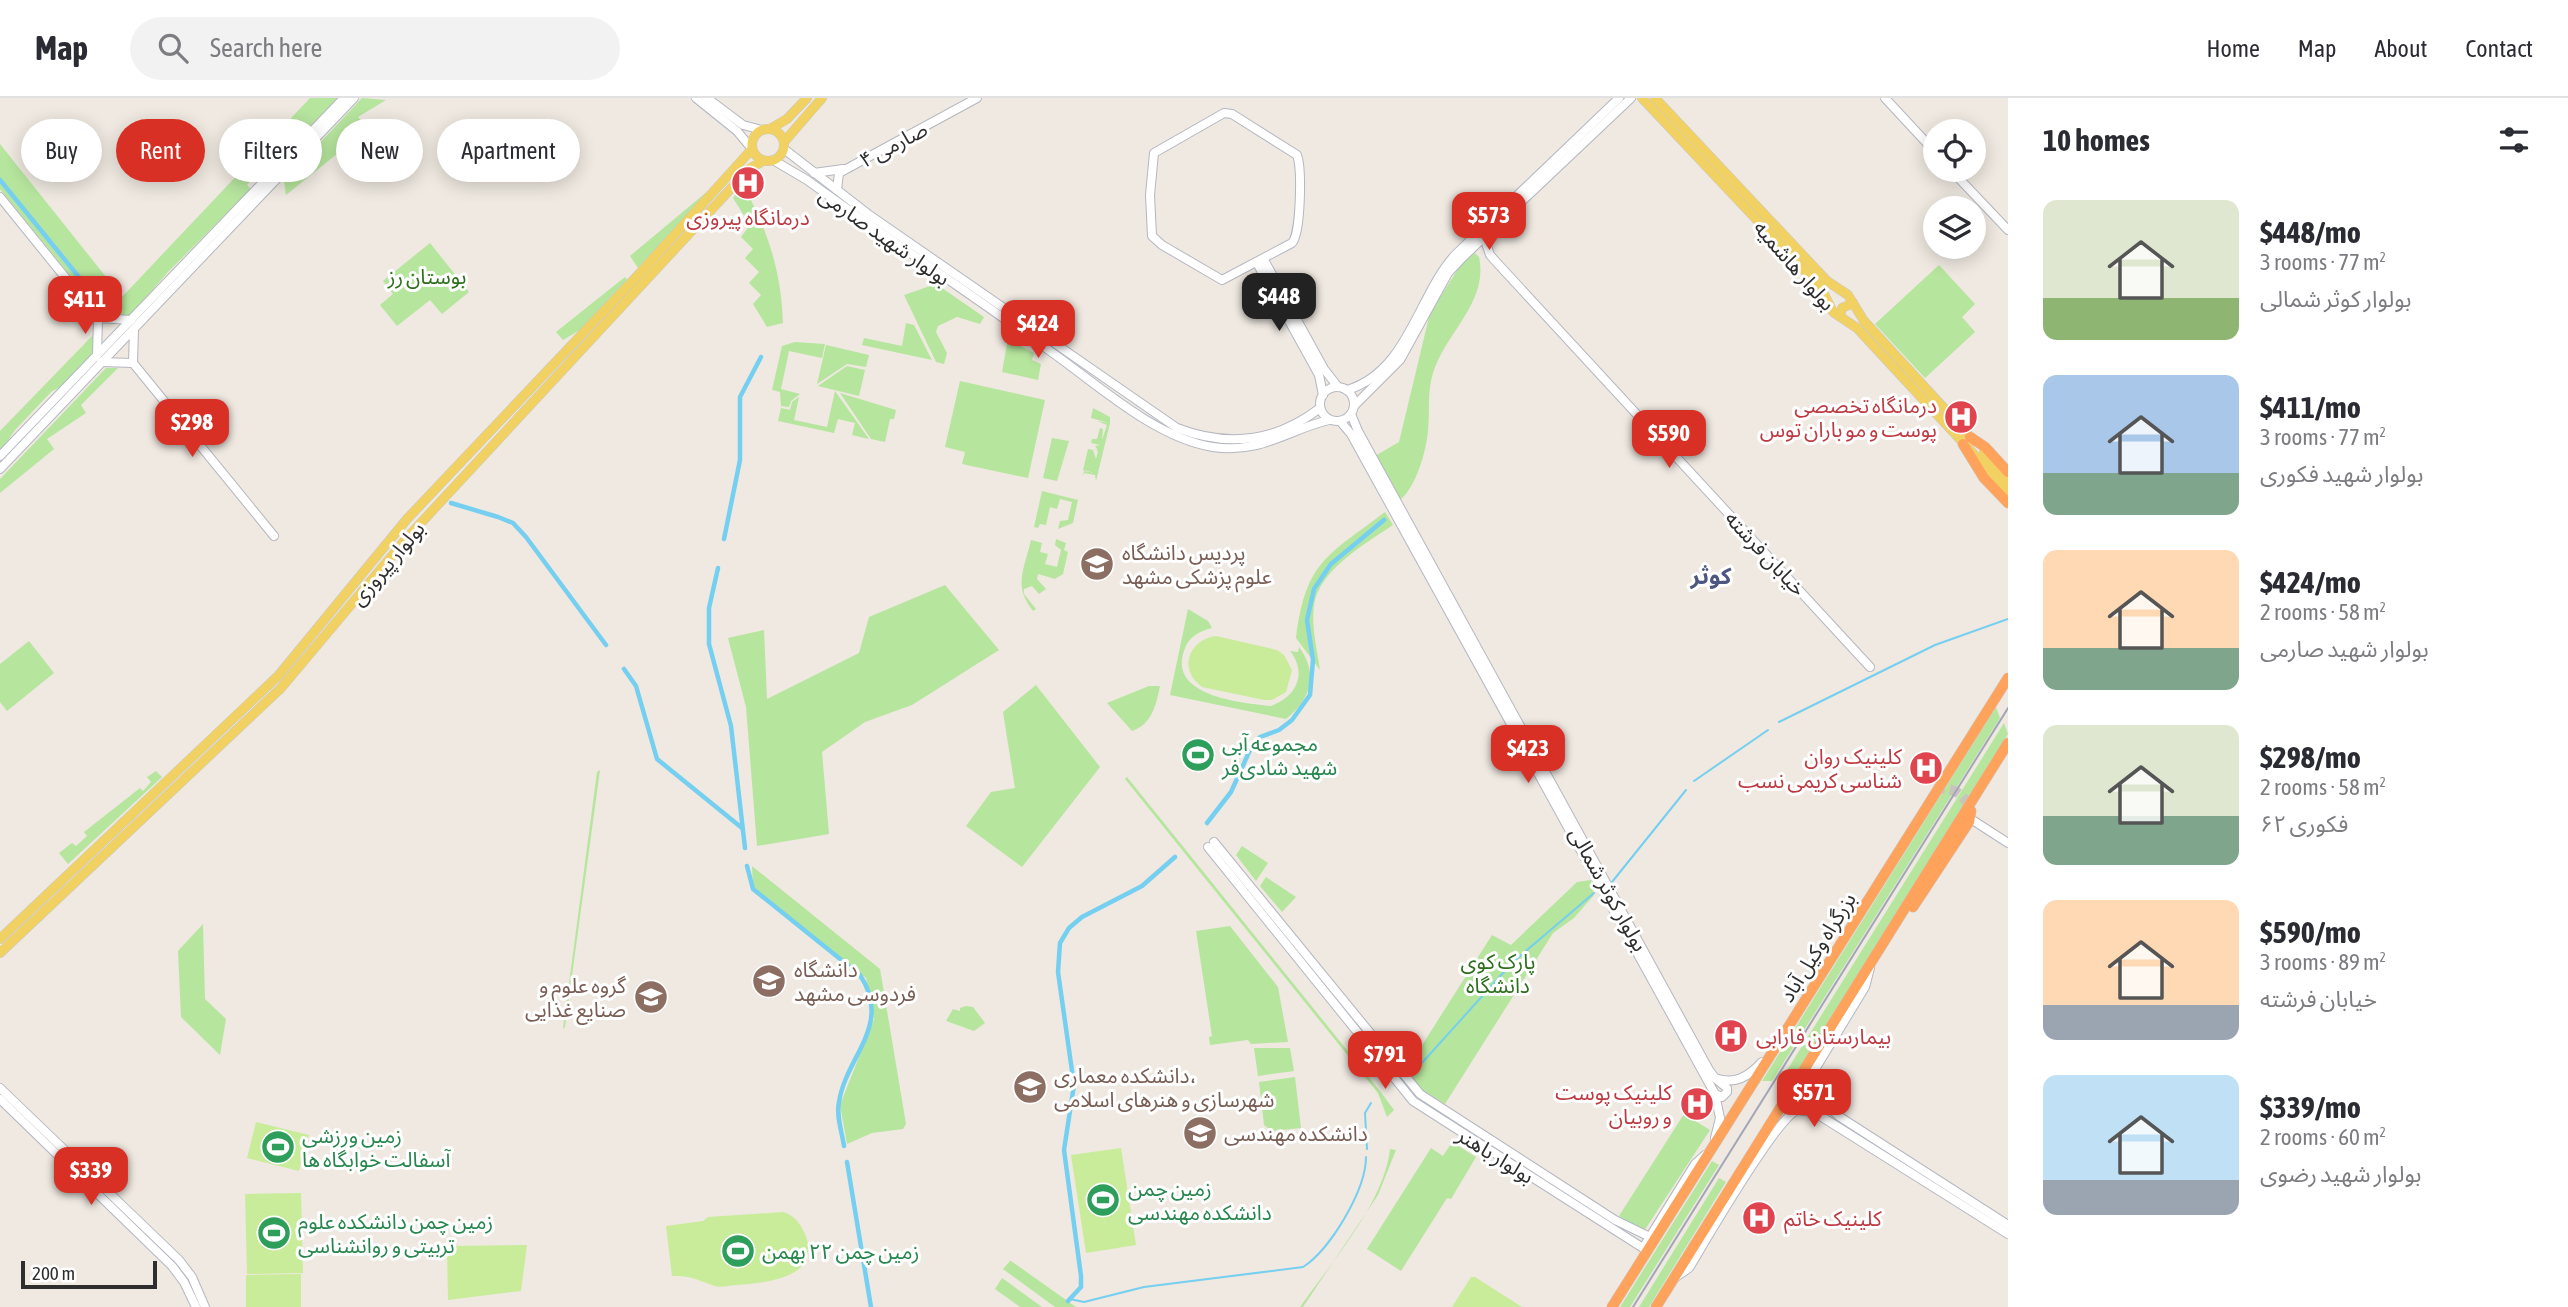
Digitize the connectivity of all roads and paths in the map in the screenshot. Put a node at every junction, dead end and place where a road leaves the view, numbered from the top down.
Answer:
1 (344, 98) edge
2 (354, 98) edge
3 (696, 98) edge
4 (707, 98) edge
5 (807, 98) edge
6 (822, 98) edge
7 (977, 98) edge
8 (1619, 98) edge
9 (1631, 98) edge
10 (1642, 98) edge
11 (1655, 98) edge
12 (1885, 98) edge
13 (766, 130) junction
14 (1923, 139) edge
15 (784, 145) junction
16 (752, 149) junction
17 (768, 161) junction
18 (846, 169) junction
19 (814, 173) junction
20 (1541, 176) junction
21 (1962, 182) edge
22 (837, 190) junction
23 (0, 197) edge
24 (1756, 213) junction
25 (2008, 230) edge
26 (1484, 237) junction
27 (1474, 246) junction
28 (1490, 255) junction
29 (1261, 262) junction
30 (1853, 303) junction
31 (1840, 316) junction
32 (98, 318) junction
33 (132, 325) junction
34 (99, 359) junction
35 (133, 363) junction
36 (1343, 389) junction
37 (1117, 394) junction
38 (1323, 395) junction
39 (1320, 408) junction
40 (1353, 410) junction
41 (1329, 420) junction
42 (1340, 421) junction
43 (1967, 440) junction
44 (0, 456) edge
45 (0, 469) edge
46 (453, 471) junction
47 (2008, 472) edge
48 (462, 479) junction
49 (2008, 480) edge
50 (2008, 491) edge
51 (2008, 503) edge
52 (274, 536) dead end
53 (1870, 667) dead end
54 (2008, 678) edge
55 (1493, 685) junction
56 (1504, 705) junction
57 (2008, 743) edge
58 (173, 776) junction
59 (180, 786) junction
60 (1935, 789) dead end
61 (1988, 791) dead end
62 (1972, 812) junction
63 (2008, 842) edge
64 (0, 939) edge
65 (0, 953) edge
66 (1832, 961) junction
67 (1871, 964) junction
68 (1330, 984) junction
69 (1322, 990) junction
70 (1774, 1050) junction
71 (1715, 1078) junction
72 (0, 1088) edge
73 (1715, 1094) junction
74 (1818, 1098) junction
75 (0, 1099) edge
76 (1814, 1112) junction
77 (1710, 1150) junction
78 (1554, 1186) junction
79 (100, 1190) junction
80 (1967, 1204) junction
81 (1668, 1213) junction
82 (2008, 1225) edge
83 (2008, 1234) edge
84 (1633, 1236) junction
85 (1650, 1237) junction
86 (1674, 1279) junction
87 (195, 1307) edge
88 (205, 1307) edge
89 (1612, 1307) edge
90 (1656, 1307) edge

1 - 33 street
2 - 33 street
3 - 16 street
4 - 13 street
5 - 13 main road
6 - 15 main road
7 - 18 street, صارمی ۴
8 - 20 street
9 - 20 street
10 - 24 main road, بولوار هاشمیه
11 - 24 main road, بولوار هاشمیه
12 - 14 street
13 - 15 main road
13 - 16 main road
15 - 17 main road
15 - 19 street, بولوار شهید صارمی
16 - 17 main road
16 - 46 main road, بولوار پیروزی
17 - 37 street, بولوار شهید صارمی
17 - 48 main road, بولوار پیروزی
18 - 19 street
18 - 22 street
19 - 22 street, بولوار شهید صارمی
20 - 26 street
20 - 36 street
21 - 25 street
22 - 37 street, بولوار شهید صارمی
23 - 32 street
24 - 30 main road, بولوار هاشمیه
24 - 31 main road, بولوار هاشمیه
26 - 27 street
26 - 28 street, خیابان فرشته
27 - 28 street, خیابان فرشته
27 - 40 street
28 - 53 street, خیابان فرشته
29 - 29 street
29 - 36 street
29 - 38 street
30 - 31 main road
30 - 43 main road, بولوار هاشمیه
31 - 43 main road, بولوار هاشمیه
32 - 33 street
32 - 34 street
33 - 34 street
33 - 35 street
34 - 35 street
34 - 44 street
34 - 45 street
35 - 52 street
36 - 38 street
36 - 40 street
37 - 39 street, بولوار شهید صارمی
37 - 41 street, بولوار شهید صارمی
38 - 39 street
39 - 41 street
40 - 42 street
40 - 55 street, بولوار کوثر شمالی
41 - 42 street
42 - 55 street, بولوار کوثر شمالی
43 - 47 highway
43 - 49 main road, بولوار هاشمیه
43 - 50 main road, بولوار هاشمیه
43 - 51 highway
46 - 48 main road
46 - 58 main road, بولوار پیروزی
48 - 59 main road, بولوار پیروزی
54 - 66 highway, بزرگراه وکیل آباد
55 - 56 street, بولوار کوثر شمالی
56 - 71 street, بولوار کوثر شمالی
56 - 73 street, بولوار کوثر شمالی
57 - 62 highway
58 - 59 main road
58 - 64 main road, بولوار پیروزی
59 - 65 main road, بولوار پیروزی
60 - 66 highway
61 - 62 highway
62 - 63 street
62 - 67 highway
66 - 70 highway, بزرگراه وکیل آباد
67 - 74 street
67 - 86 highway
68 - 69 street
68 - 69 street, بولوار باهنر
68 - 78 street, بولوار باهنر
69 - 78 street, بولوار باهنر
70 - 71 street
70 - 77 highway, بزرگراه وکیل آباد
71 - 73 street
72 - 79 street
73 - 77 street, بولوار کوثر شمالی
74 - 76 street
74 - 80 street
75 - 79 street
76 - 80 street
76 - 86 street
77 - 81 highway, بزرگراه وکیل آباد
78 - 84 street, بولوار باهنر
79 - 87 street
79 - 88 street
80 - 82 street
80 - 83 street
81 - 85 street
81 - 89 highway, بزرگراه وکیل آباد
84 - 85 street, بولوار باهنر
84 - 85 street, بولوار باهنر
86 - 90 highway

